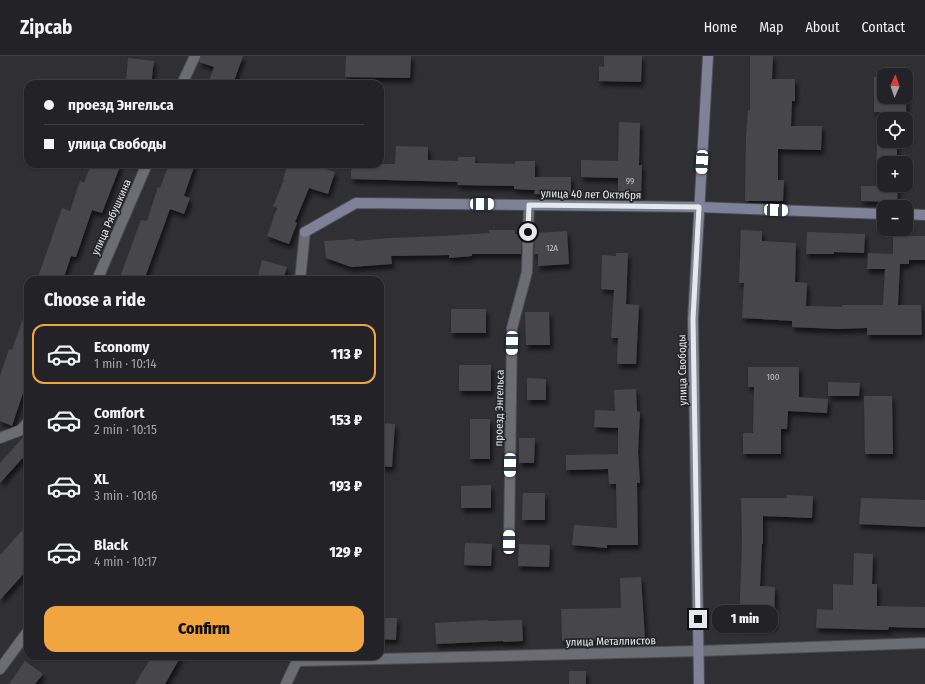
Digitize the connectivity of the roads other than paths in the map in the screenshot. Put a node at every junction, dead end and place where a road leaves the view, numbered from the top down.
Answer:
1 (195, 56) edge
2 (708, 56) edge
3 (184, 80) edge
4 (145, 168) edge
5 (529, 205) junction
6 (699, 207) junction
7 (877, 214) edge
8 (913, 214) edge
9 (925, 215) edge
10 (98, 276) edge
11 (300, 276) edge
12 (24, 427) edge
13 (0, 438) edge
14 (509, 542) dead end
15 (24, 636) edge
16 (925, 643) edge
17 (699, 651) junction
18 (384, 656) edge
19 (296, 660) edge
20 (0, 668) edge
21 (286, 684) edge
22 (699, 684) edge

1 - 3 street
2 - 6 street, улица Свободы
4 - 10 street, улица Рябушкина
5 - 6 street, улица 40 лет Октября
5 - 11 street, улица 40 лет Октября
5 - 14 street, проезд Энгельса
6 - 7 street, улица 40 лет Октября
6 - 17 street, улица Свободы
8 - 9 street
12 - 13 street
15 - 20 street
16 - 17 street, улица Металлистов
17 - 18 street, улица Металлистов
17 - 22 street, улица Свободы
19 - 21 street

